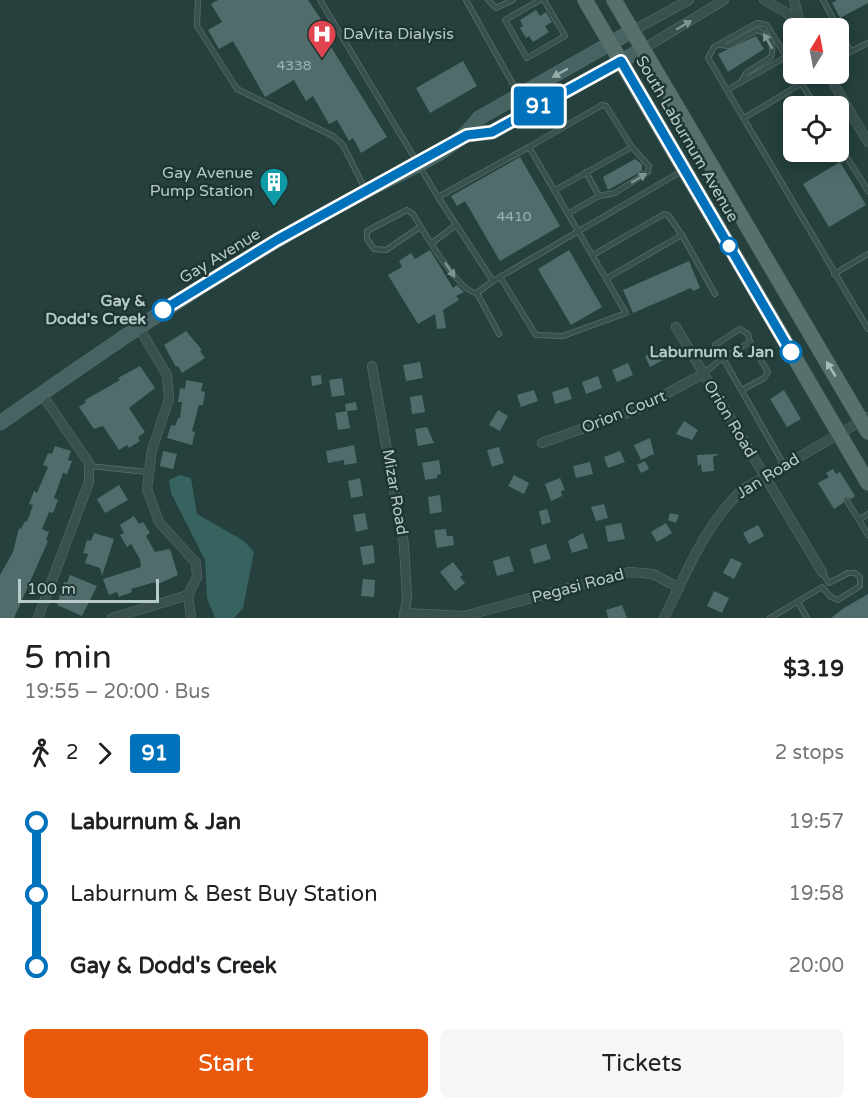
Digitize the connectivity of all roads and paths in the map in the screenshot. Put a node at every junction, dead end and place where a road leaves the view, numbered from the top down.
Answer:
1 (198, 0) edge
2 (320, 0) edge
3 (466, 0) edge
4 (488, 0) edge
5 (513, 0) edge
6 (542, 0) edge
7 (585, 0) edge
8 (614, 0) edge
9 (689, 0) edge
10 (724, 0) edge
11 (764, 0) edge
12 (794, 0) edge
13 (823, 0) edge
14 (791, 18) edge
15 (798, 18) edge
16 (832, 18) edge
17 (632, 31) junction
18 (868, 43) edge
19 (611, 44) junction
20 (719, 44) junction
21 (643, 48) junction
22 (849, 48) edge
23 (851, 51) joint
24 (783, 52) edge
25 (783, 59) edge
26 (621, 61) junction
27 (741, 82) junction
28 (799, 84) edge
29 (834, 84) edge
30 (727, 90) junction
31 (519, 96) junction
32 (744, 118) junction
33 (467, 135) junction
34 (868, 142) edge
35 (529, 147) junction
36 (632, 147) junction
37 (849, 161) edge
38 (418, 163) junction
39 (684, 170) junction
40 (586, 172) junction
41 (555, 190) junction
42 (366, 191) junction
43 (868, 191) edge
44 (599, 196) junction
45 (438, 197) junction
46 (568, 213) junction
47 (456, 225) junction
48 (420, 227) junction
49 (579, 231) junction
50 (682, 235) junction
51 (432, 243) junction
52 (868, 254) edge
53 (593, 255) junction
54 (834, 274) junction
55 (500, 277) junction
56 (607, 279) junction
57 (493, 281) junction
58 (474, 293) junction
59 (716, 294) dead end
60 (138, 326) junction
61 (676, 327) dead end
62 (868, 329) edge
63 (499, 334) dead end
64 (750, 342) junction
65 (723, 358) junction
66 (372, 366) dead end
67 (703, 374) junction
68 (742, 390) junction
69 (41, 393) junction
70 (866, 420) edge
71 (0, 423) edge
72 (838, 433) junction
73 (542, 443) dead end
74 (784, 465) junction
75 (89, 466) junction
76 (147, 472) junction
77 (765, 477) junction
78 (868, 483) edge
79 (848, 501) dead end
80 (868, 514) edge
81 (859, 520) junction
82 (868, 535) edge
83 (822, 572) joint
84 (829, 584) junction
85 (822, 587) junction
86 (679, 588) junction
87 (188, 595) junction
88 (798, 602) junction
89 (404, 616) edge
90 (773, 617) edge
91 (38, 618) edge
92 (112, 618) edge
93 (191, 618) edge
94 (664, 618) edge
95 (807, 618) edge

1 - 42 lane
2 - 38 lane
3 - 31 lane
4 - 5 lane
6 - 6 lane
7 - 19 main road, South Laburnum Avenue
8 - 17 main road, South Laburnum Avenue
9 - 17 street
21 -> 10 street
11 - 14 street
12 - 15 street
13 - 16 lane
17 - 19 street, Gay Avenue
17 - 21 main road, South Laburnum Avenue
18 - 23 lane
19 - 26 main road, South Laburnum Avenue
19 -> 31 street, Gay Avenue
20 - 24 lane
27 -> 20 lane
20 - 30 lane
21 - 26 street, Gay Avenue
70 -> 21 main road, South Laburnum Avenue
22 - 23 lane
25 - 27 lane
26 - 33 street, Gay Avenue
26 - 39 main road, South Laburnum Avenue
27 - 30 lane
28 - 32 lane
29 - 34 street
30 - 32 lane
31 - 33 street, Gay Avenue
32 - 54 lane
33 - 38 street, Gay Avenue
35 - 36 lane
35 - 41 lane
35 - 45 lane
36 - 40 lane
44 -> 36 lane
37 - 43 lane
38 - 42 street, Gay Avenue
38 - 45 lane
39 - 49 lane
39 - 72 main road, South Laburnum Avenue
40 - 41 lane
40 - 44 lane
41 - 46 lane
42 - 60 street, Gay Avenue
44 - 46 lane
45 - 47 lane
46 - 49 lane
47 - 51 lane
47 - 57 lane
48 - 48 lane
48 - 51 lane
49 - 53 lane
49 - 55 lane
50 - 53 lane
50 - 56 lane
50 - 59 lane
51 -> 58 lane
52 - 54 lane
53 - 56 lane
54 - 62 lane
55 - 56 lane
55 - 57 lane
57 - 58 lane
58 - 63 lane
60 - 69 street, Gay Avenue
60 - 76 street
61 - 67 street, Orion Road
64 - 65 lane
64 - 65 lane
64 - 68 lane
65 - 67 lane
65 - 68 lane
66 - 89 street, Mizar Road
67 - 73 street, Orion Court
67 - 77 street, Orion Road
68 - 74 lane
69 - 71 street, Gay Avenue
69 - 75 street
70 - 72 street, Jan Road
72 - 74 street, Jan Road
72 - 78 main road, South Laburnum Avenue
74 - 77 street, Jan Road
75 - 76 lane
75 - 91 street
76 - 87 street
77 - 83 street, Orion Road
77 - 86 street, Jan Road
79 - 81 lane
80 - 81 lane
81 - 82 lane
83 - 84 lane
84 - 85 lane
84 - 85 lane
85 - 88 lane
86 - 89 street, Pegasi Road
86 - 94 street, Jan Road
87 - 92 street
87 - 93 street
88 - 90 lane
88 - 95 lane

